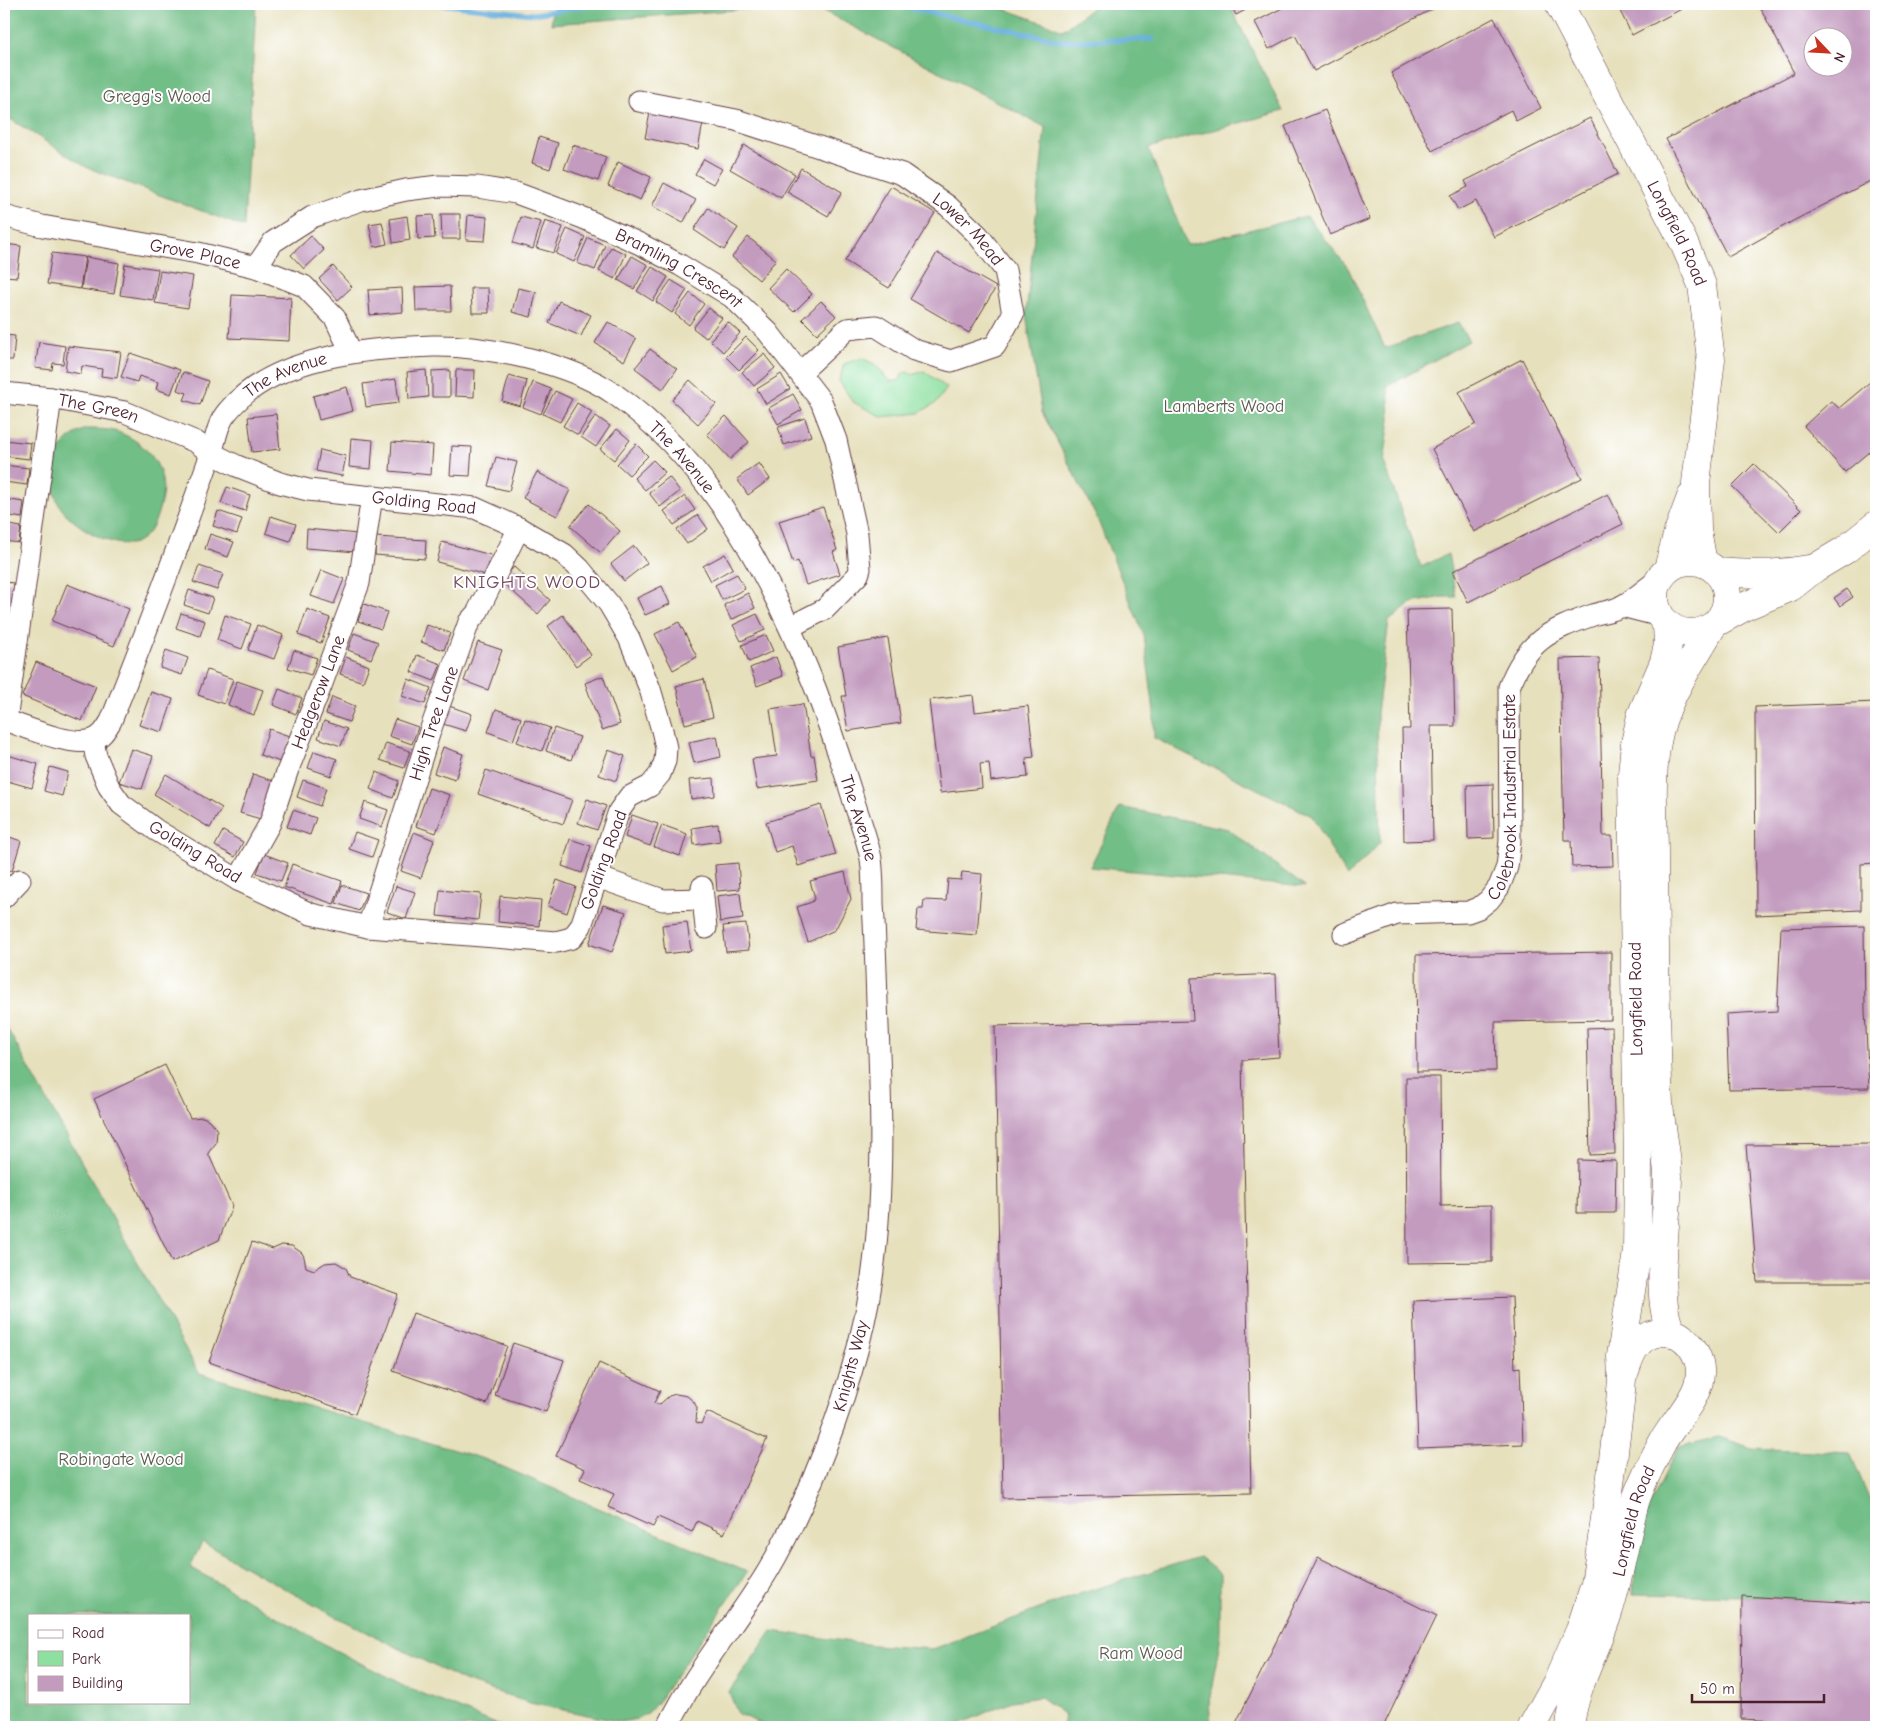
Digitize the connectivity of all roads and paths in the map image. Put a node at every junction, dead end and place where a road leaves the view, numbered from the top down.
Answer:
1 (1559, 4) edge
2 (638, 101) dead end
3 (4, 216) edge
4 (256, 267) junction
5 (350, 352) junction
6 (801, 372) junction
7 (4, 393) edge
8 (51, 398) junction
9 (211, 453) junction
10 (1696, 484) junction
11 (372, 496) junction
12 (1876, 525) edge
13 (519, 528) junction
14 (1710, 568) junction
15 (1815, 568) junction
16 (1664, 574) junction
17 (1622, 606) junction
18 (1664, 620) junction
19 (1715, 624) junction
20 (790, 627) junction
21 (5, 721) edge
22 (93, 740) junction
23 (597, 877) junction
24 (20, 880) dead end
25 (238, 880) junction
26 (4, 898) edge
27 (368, 927) junction
28 (706, 928) dead end
29 (1344, 934) dead end
30 (876, 962) joint
31 (1672, 1333) junction
32 (1622, 1379) junction
33 (668, 1727) edge
34 (1532, 1727) edge
35 (1570, 1727) edge

1 - 10 street, Longfield Road
2 - 6 street, Lower Mead
3 - 4 street, Grove Place
4 - 5 street, Grove Place
4 - 6 street, Bramling Crescent
5 - 9 street, The Avenue
5 - 20 street, The Avenue
6 - 20 street, Bramling Crescent
7 - 8 street
8 - 9 street, The Green
8 - 21 street, The Green
9 - 11 street, Golding Road
9 - 22 street
10 - 14 street, Longfield Road
10 - 16 street, Longfield Road
11 - 13 street, Golding Road
11 - 25 street, Hedgerow Lane
12 - 15 street
13 - 23 street, Golding Road
13 - 27 street, High Tree Lane
14 - 15 street
14 - 16 street
14 - 19 street
15 - 19 street
16 - 17 street, Colebrook Industrial Estate
16 - 18 street
17 - 18 street
17 - 29 street, Colebrook Industrial Estate
18 - 19 street
18 - 32 street, Longfield Road
19 - 31 street, Longfield Road
20 - 30 street, The Avenue
21 - 22 street
22 - 25 street, Golding Road
23 - 27 street, Golding Road
23 - 28 street
24 - 26 street
25 - 27 street, Golding Road
30 - 33 street, Knights Way
31 - 32 street, Longfield Road
31 - 35 street, Longfield Road
32 - 34 street, Longfield Road

